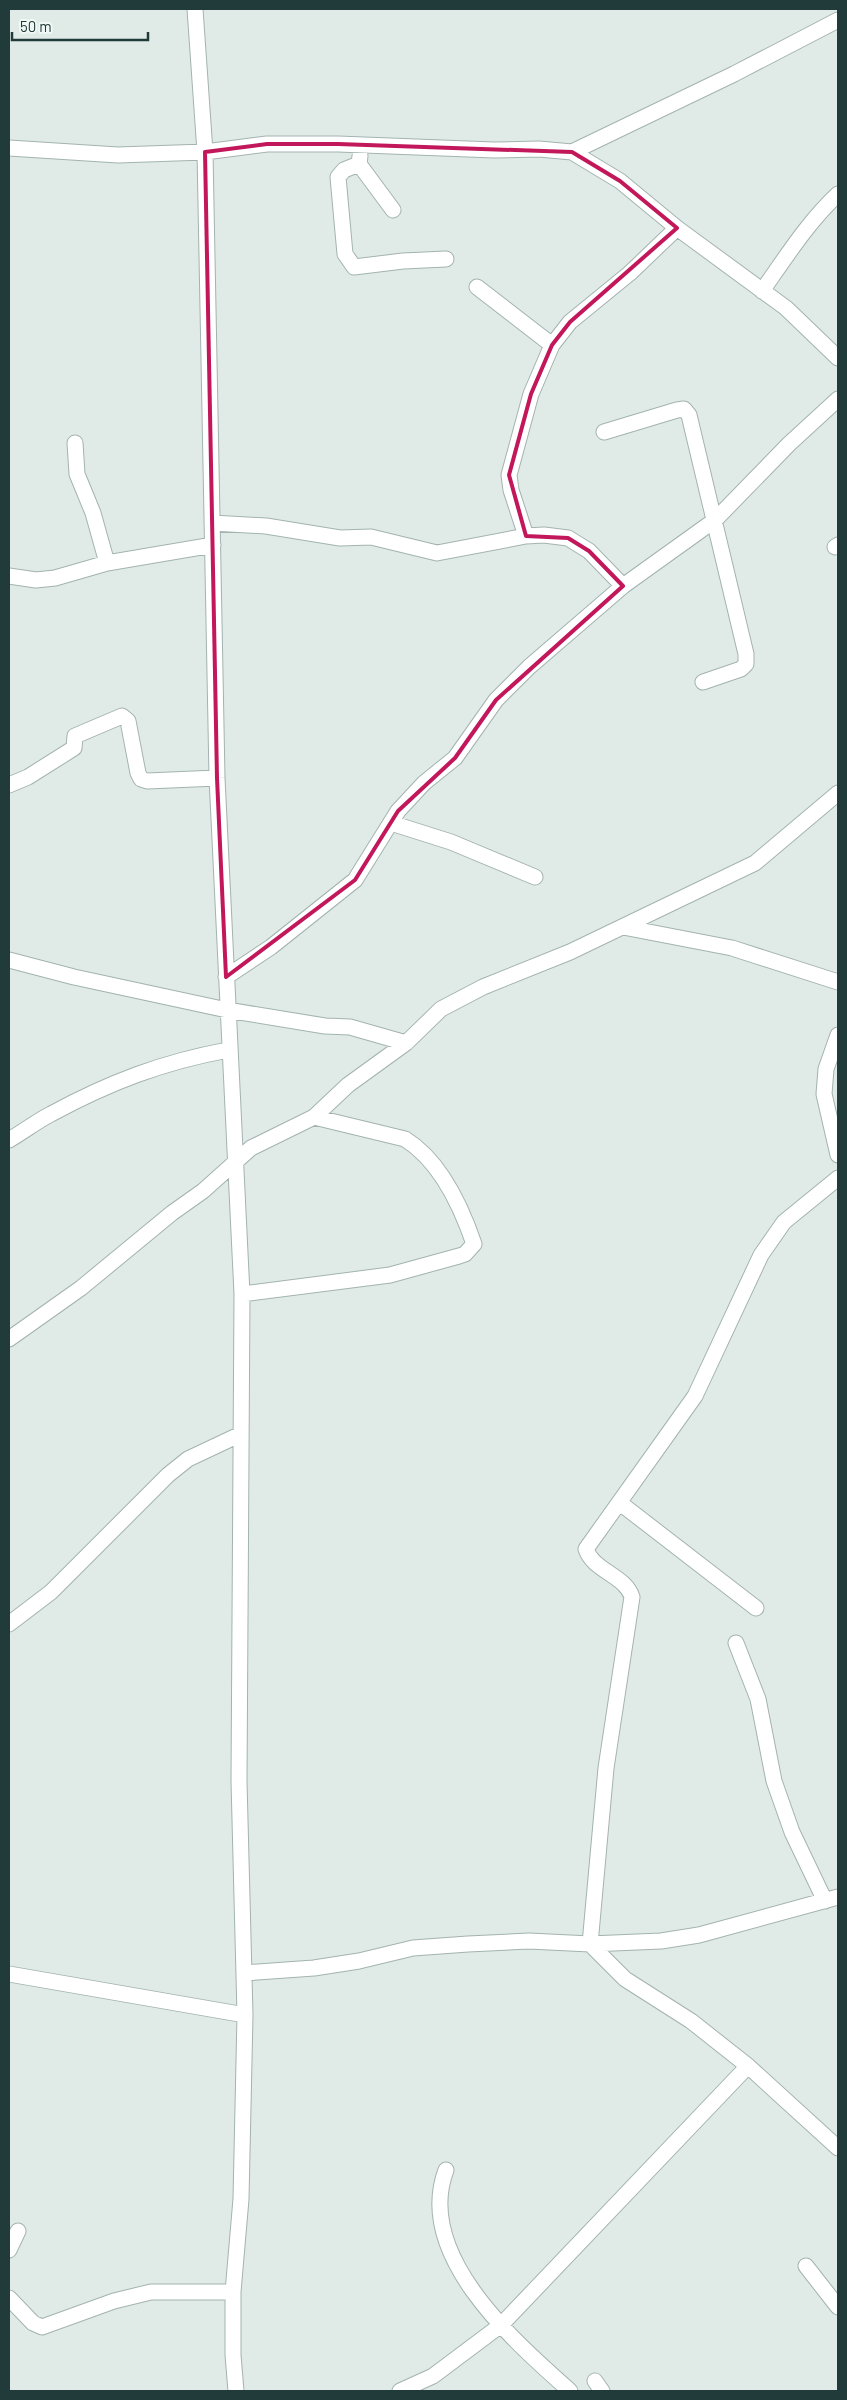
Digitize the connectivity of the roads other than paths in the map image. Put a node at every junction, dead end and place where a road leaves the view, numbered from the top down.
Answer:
1 (195, 9) edge
2 (838, 20) edge
3 (361, 145) junction
4 (9, 148) edge
5 (205, 152) junction
6 (572, 152) junction
7 (359, 164) junction
8 (838, 194) edge
9 (393, 210) dead end
10 (677, 228) junction
11 (446, 259) dead end
12 (477, 286) dead end
13 (762, 291) junction
14 (552, 345) junction
15 (838, 358) edge
16 (838, 399) edge
17 (604, 432) dead end
18 (75, 443) dead end
19 (715, 520) junction
20 (212, 523) junction
21 (526, 536) junction
22 (213, 545) junction
23 (107, 562) junction
24 (9, 576) edge
25 (623, 586) junction
26 (703, 682) dead end
27 (218, 778) junction
28 (9, 785) edge
29 (838, 793) edge
30 (392, 823) junction
31 (535, 877) dead end
32 (623, 927) junction
33 (9, 960) edge
34 (226, 977) junction
35 (838, 982) edge
36 (227, 1010) junction
37 (838, 1035) edge
38 (406, 1043) junction
39 (228, 1050) junction
40 (314, 1117) junction
41 (9, 1140) edge
42 (838, 1155) edge
43 (236, 1163) junction
44 (838, 1178) edge
45 (242, 1294) junction
46 (9, 1340) edge
47 (241, 1434) junction
48 (620, 1503) junction
49 (756, 1608) dead end
50 (9, 1624) edge
51 (736, 1643) dead end
52 (832, 1899) edge
53 (590, 1944) junction
54 (244, 1973) junction
55 (9, 1974) edge
56 (245, 2015) junction
57 (748, 2066) junction
58 (838, 2148) edge
59 (446, 2170) dead end
60 (18, 2231) dead end
61 (9, 2250) edge
62 (806, 2266) dead end
63 (233, 2292) junction
64 (9, 2298) edge
65 (838, 2307) edge
66 (501, 2325) junction
67 (236, 2391) edge
68 (400, 2391) edge
69 (570, 2391) edge

1 - 5 street
2 - 6 street
3 - 5 street
3 - 6 street
3 - 7 street
4 - 5 street
5 - 20 street
6 - 10 street
7 - 9 street
7 - 11 street
8 - 13 street
10 - 13 street
10 - 14 street
12 - 14 street
13 - 15 street
14 - 21 street
16 - 19 street
17 - 19 street
18 - 23 street
19 - 25 street
19 - 26 street
20 - 21 street
20 - 22 street
21 - 25 street
22 - 23 street
22 - 27 street
23 - 24 street
25 - 30 street
27 - 28 street
27 - 34 street
29 - 32 street
30 - 31 street
30 - 34 street
32 - 35 street
32 - 38 street
33 - 36 street
34 - 36 street
36 - 38 street
36 - 39 street
37 - 42 street
38 - 40 street
39 - 41 street
39 - 43 street
40 - 43 street
40 - 45 street
43 - 45 street
43 - 46 street
44 - 48 street
45 - 47 street
47 - 50 street
47 - 54 street
48 - 49 street
48 - 53 street
51 - 52 street
52 - 53 street
53 - 54 street
53 - 57 street
54 - 56 street
55 - 56 street
56 - 63 street
57 - 58 street
57 - 66 street
59 - 66 street
60 - 61 street
62 - 65 street
63 - 64 street
63 - 67 street
66 - 68 street
66 - 69 street

